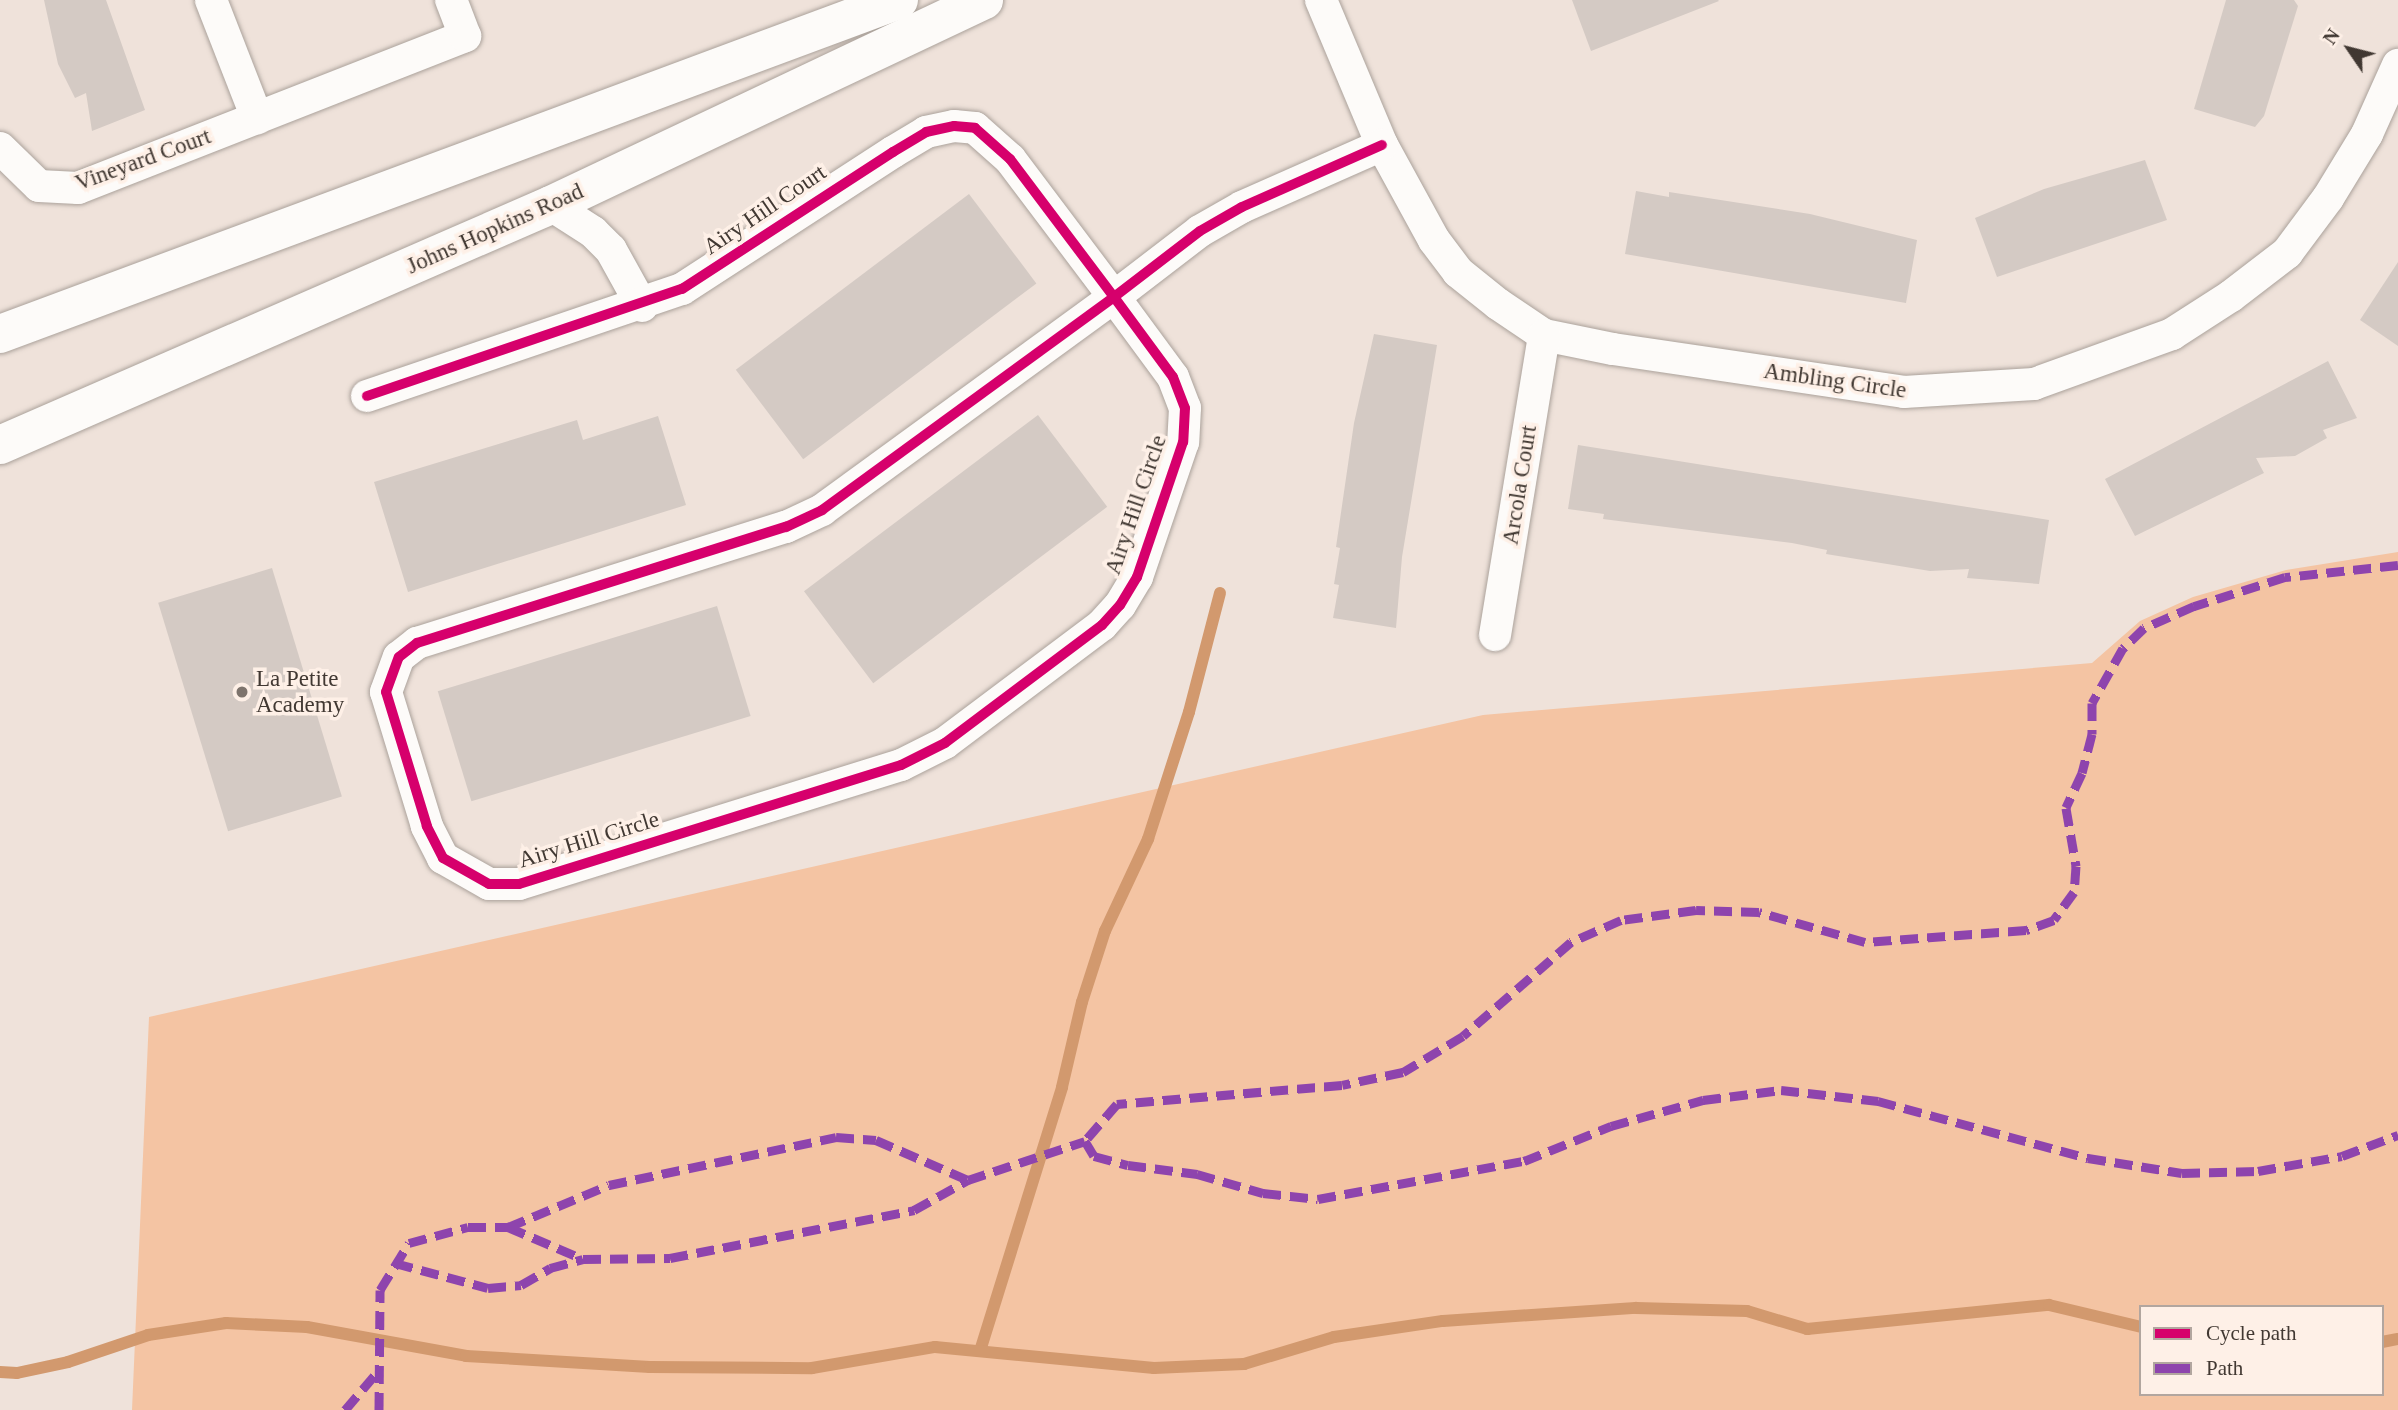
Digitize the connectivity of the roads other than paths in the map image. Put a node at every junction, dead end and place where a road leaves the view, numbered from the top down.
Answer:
1 (211, 0) edge
2 (451, 0) edge
3 (899, 0) edge
4 (984, 0) edge
5 (1321, 0) edge
6 (2398, 65) edge
7 (257, 118) junction
8 (1382, 145) junction
9 (0, 148) edge
10 (551, 205) junction
11 (1114, 297) junction
12 (642, 306) junction
13 (0, 334) edge
14 (1544, 335) junction
15 (367, 396) dead end
16 (0, 445) edge
17 (1496, 635) dead end

1 - 7 street
2 - 7 street, Vineyard Court
3 - 13 street
4 - 10 street, Johns Hopkins Road
5 - 8 street, Ambling Circle
6 - 14 street, Ambling Circle
7 - 9 street, Vineyard Court
8 - 11 street, Airy Hill Circle
8 - 14 street, Ambling Circle
10 - 12 street
10 - 16 street, Johns Hopkins Road
11 - 11 street, Airy Hill Circle
11 - 12 street, Airy Hill Court
12 - 15 street, Airy Hill Court
14 - 17 street, Arcola Court

